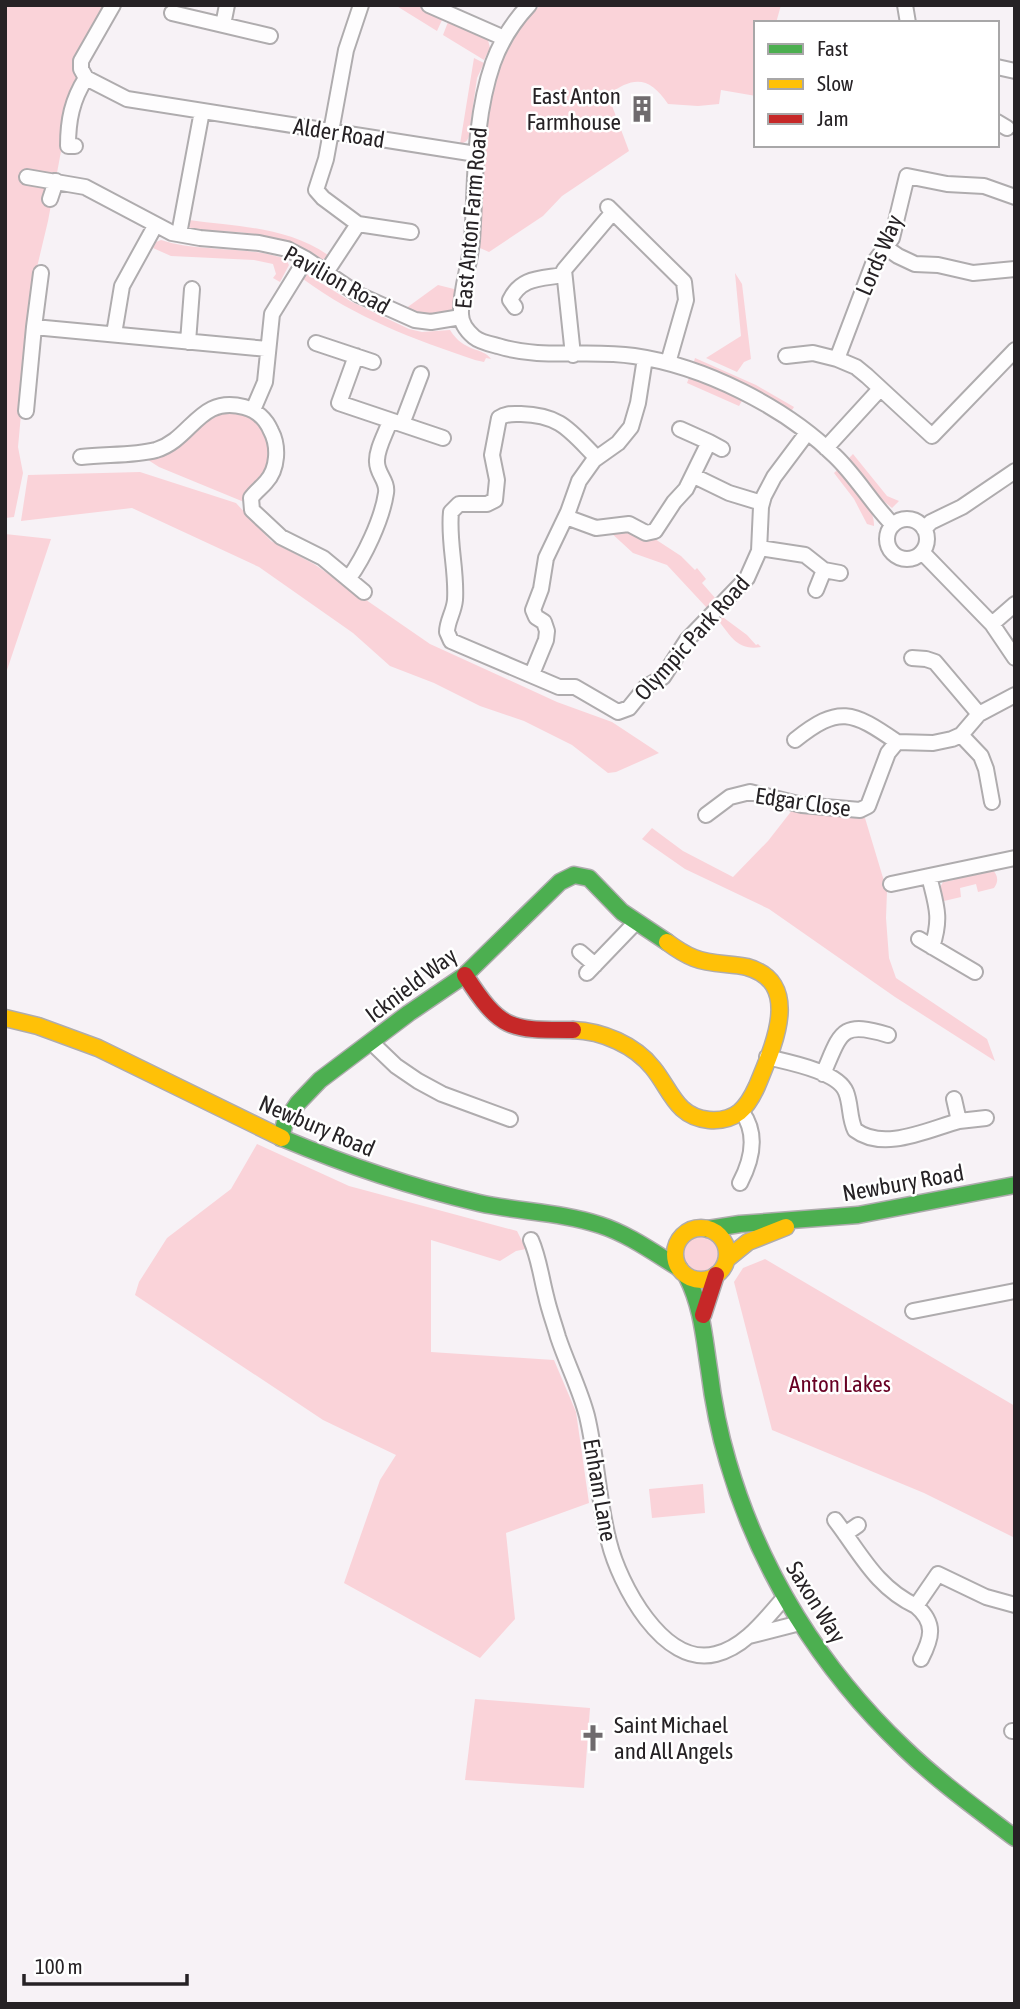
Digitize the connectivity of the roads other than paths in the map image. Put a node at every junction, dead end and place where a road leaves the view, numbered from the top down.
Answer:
1 (113, 5) edge
2 (228, 5) edge
3 (361, 5) edge
4 (429, 5) edge
5 (529, 5) edge
6 (172, 13) dead end
7 (223, 25) junction
8 (270, 36) dead end
9 (504, 38) junction
10 (86, 78) junction
11 (202, 111) junction
12 (330, 132) junction
13 (75, 146) dead end
14 (476, 154) junction
15 (27, 177) dead end
16 (56, 181) junction
17 (1015, 197) edge
18 (50, 199) dead end
19 (358, 224) junction
20 (155, 226) junction
21 (411, 232) dead end
22 (179, 234) junction
23 (885, 247) junction
24 (306, 259) junction
25 (1015, 269) edge
26 (41, 273) dead end
27 (325, 274) junction
28 (563, 275) junction
29 (192, 289) dead end
30 (515, 307) dead end
31 (461, 317) junction
32 (34, 327) junction
33 (114, 334) junction
34 (188, 342) junction
35 (316, 343) dead end
36 (268, 349) junction
37 (1015, 350) edge
38 (573, 355) junction
39 (356, 356) junction
40 (786, 356) dead end
41 (645, 358) junction
42 (837, 359) junction
43 (373, 362) dead end
44 (668, 363) junction
45 (421, 373) dead end
46 (880, 389) junction
47 (253, 410) junction
48 (26, 411) dead end
49 (396, 422) junction
50 (680, 429) dead end
51 (807, 433) junction
52 (443, 438) dead end
53 (826, 448) junction
54 (81, 457) dead end
55 (597, 458) junction
56 (1015, 471) edge
57 (694, 476) junction
58 (762, 503) junction
59 (566, 517) junction
60 (893, 525) junction
61 (924, 529) junction
62 (760, 548) junction
63 (922, 552) junction
64 (824, 570) junction
65 (840, 573) dead end
66 (349, 578) junction
67 (816, 590) dead end
68 (364, 592) dead end
69 (1015, 604) edge
70 (992, 624) junction
71 (912, 658) dead end
72 (1015, 658) edge
73 (532, 674) junction
74 (1015, 695) edge
75 (979, 714) junction
76 (961, 735) junction
77 (795, 740) dead end
78 (897, 742) junction
79 (992, 802) dead end
80 (706, 815) dead end
81 (1015, 858) edge
82 (929, 876) junction
83 (891, 884) dead end
84 (636, 922) junction
85 (580, 952) dead end
86 (975, 972) dead end
87 (465, 975) junction
88 (5, 1018) edge
89 (888, 1035) dead end
90 (372, 1043) junction
91 (767, 1057) junction
92 (823, 1073) junction
93 (954, 1099) dead end
94 (742, 1112) junction
95 (986, 1118) dead end
96 (510, 1119) dead end
97 (959, 1121) junction
98 (281, 1138) junction
99 (740, 1183) dead end
100 (1015, 1185) edge
101 (799, 1222) junction
102 (708, 1229) junction
103 (625, 1235) junction
104 (682, 1236) junction
105 (531, 1240) dead end
106 (727, 1259) junction
107 (683, 1273) junction
108 (716, 1275) junction
109 (1015, 1291) edge
110 (913, 1311) dead end
111 (703, 1317) junction
112 (835, 1520) dead end
113 (858, 1525) dead end
114 (845, 1534) junction
115 (784, 1598) junction
116 (1015, 1605) edge
117 (916, 1606) junction
118 (800, 1623) junction
119 (749, 1636) junction
120 (921, 1659) dead end
121 (1015, 1838) edge

1 - 10 street
2 - 7 street
3 - 12 street
4 - 9 street
5 - 9 street, East Anton Farm Road
6 - 7 street
7 - 8 street
9 - 14 street, East Anton Farm Road
10 - 11 street, Alder Road
10 - 13 street
11 - 12 street, Alder Road
11 - 22 street
12 - 14 street, Alder Road
12 - 19 street
14 - 31 street, East Anton Farm Road
15 - 16 street, Pavilion Road
16 - 18 street
16 - 20 street, Pavilion Road
17 - 23 street, Lords Way
19 - 21 street
19 - 27 street
20 - 22 street, Pavilion Road
20 - 33 street
22 - 24 street, Pavilion Road
23 - 25 street
23 - 42 street, Lords Way
24 - 27 street, Pavilion Road
24 - 36 street
26 - 32 street
27 - 31 street, Pavilion Road
28 - 30 street
28 - 38 street
28 - 44 street
29 - 34 street
31 - 38 street, East Anton Farm Road
32 - 33 street
32 - 48 street
33 - 34 street
34 - 36 street
35 - 39 street
36 - 47 street
37 - 46 street
38 - 41 street, East Anton Farm Road
39 - 43 street
39 - 49 street
40 - 42 street
41 - 44 street, East Anton Farm Road
41 - 55 street
42 - 46 street
44 - 51 street, East Anton Farm Road
45 - 49 street
46 - 53 street
47 - 54 street
47 - 66 street
49 - 52 street
49 - 66 street
50 - 57 street
51 - 53 street, East Anton Farm Road
51 - 58 street, Olympic Park Road
53 - 60 street, East Anton Farm Road
55 - 59 street
55 - 73 street
56 - 61 street
57 - 58 street
57 - 59 street
58 - 62 street, Olympic Park Road
59 - 73 street
60 - 61 street
60 - 63 street
61 - 63 street
62 - 64 street
62 - 73 street, Olympic Park Road
63 - 70 street
64 - 65 street
64 - 67 street
66 - 68 street
69 - 70 street
70 - 72 street
71 - 75 street
74 - 75 street
75 - 76 street
76 - 78 street
76 - 79 street
77 - 78 street
78 - 80 street, Edgar Close
81 - 82 street
82 - 83 street
82 - 86 street
84 - 85 street
84 - 87 street, Icknield Way
84 - 91 street
87 - 90 street, Icknield Way
87 - 94 street
88 - 98 street, Newbury Road
89 - 92 street
90 - 96 street
90 - 98 street, Icknield Way
91 - 92 street
91 - 94 street
92 - 97 street
93 - 97 street
94 - 99 street
95 - 97 street
98 - 103 street, Newbury Road
100 - 101 street, Newbury Road
101 - 102 street, Newbury Road
101 - 106 street, Newbury Road
102 - 104 street
102 - 106 street
103 - 104 street, Newbury Road
103 - 107 street, Newbury Road
104 - 107 street
105 - 119 street, Enham Lane
106 - 108 street
107 - 108 street
107 - 111 street, Saxon Way
108 - 111 street, Saxon Way
109 - 110 street
111 - 115 street, Saxon Way
112 - 114 street
113 - 114 street
114 - 117 street
115 - 118 street, Saxon Way
115 - 119 street, Enham Lane
116 - 117 street
117 - 120 street
118 - 119 street, Enham Lane
118 - 121 street, Saxon Way

